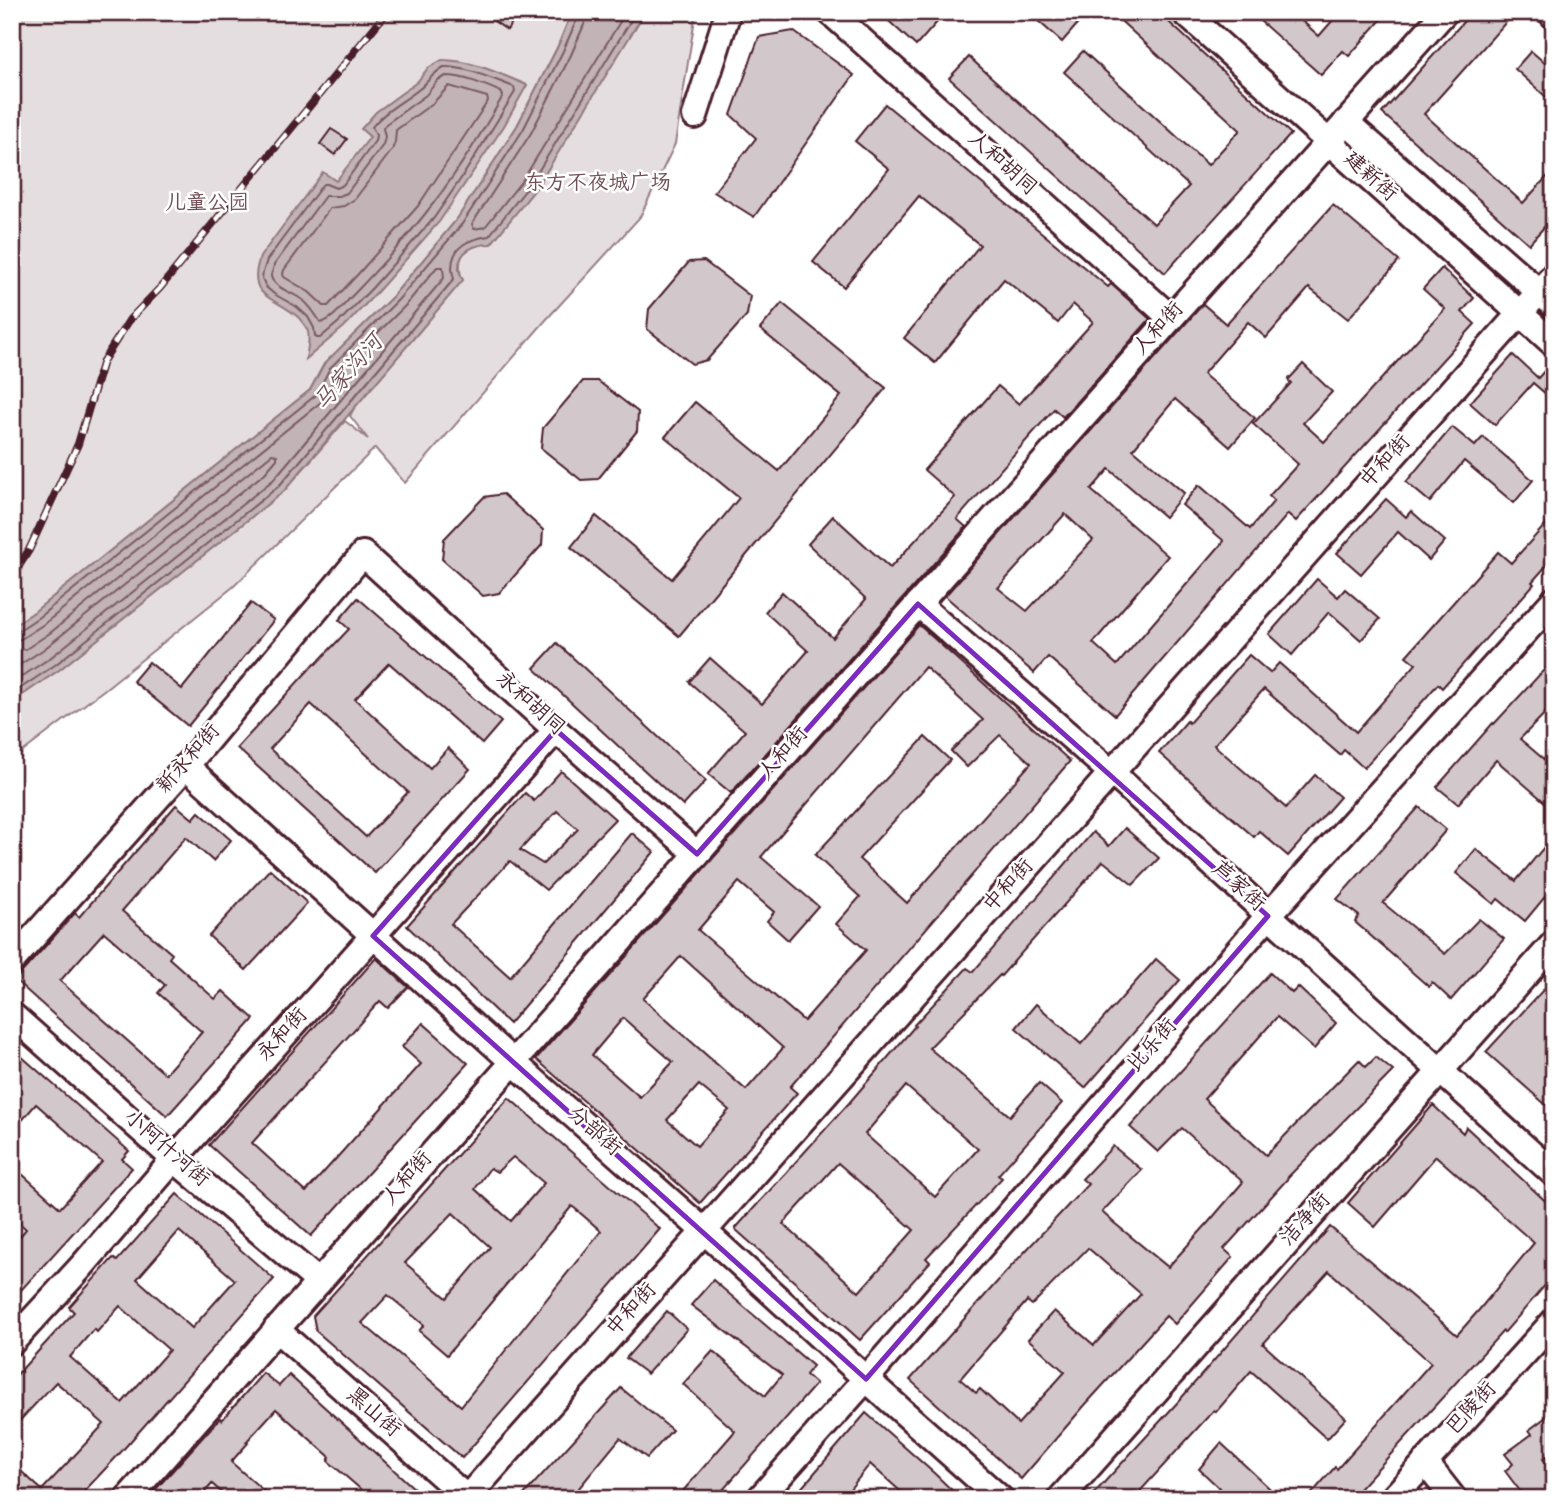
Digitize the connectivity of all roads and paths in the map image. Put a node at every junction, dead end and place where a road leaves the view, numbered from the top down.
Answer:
1 (728, 12) edge
2 (830, 12) edge
3 (1184, 12) edge
4 (1445, 12) edge
5 (695, 116) dead end
6 (1346, 122) junction
7 (1329, 142) junction
8 (1549, 291) edge
9 (1519, 314) junction
10 (1171, 318) junction
11 (1554, 344) edge
12 (363, 554) joint
13 (1554, 600) edge
14 (918, 604) junction
15 (556, 730) junction
16 (186, 766) junction
17 (1112, 773) junction
18 (697, 854) junction
19 (1268, 916) junction
20 (373, 936) junction
21 (1554, 943) edge
22 (12, 961) edge
23 (12, 1016) edge
24 (513, 1062) junction
25 (1439, 1072) junction
26 (174, 1159) junction
27 (1554, 1174) edge
28 (704, 1231) junction
29 (319, 1282) junction
30 (1554, 1321) edge
31 (276, 1329) junction
32 (12, 1342) edge
33 (866, 1379) junction
34 (1425, 1462) junction
35 (467, 1498) edge
36 (127, 1499) edge
37 (759, 1499) edge
38 (1001, 1499) edge
39 (1060, 1499) edge
40 (1392, 1499) edge
41 (1454, 1499) edge

1 - 5 street
2 - 10 street, 人和胡同
3 - 7 street, 建新街
4 - 6 street, 人和街
6 - 7 street, 人和街
6 - 8 street, 建新街
7 - 9 street, 建新街
7 - 10 street, 人和街
8 - 9 street, 中和街
9 - 11 street, 建新街
9 - 17 street, 中和街
10 - 14 street, 人和街
12 - 15 street, 永和胡同
12 - 16 street, 新永和街
13 - 19 street, 比乐街
14 - 17 street, 芦家街
14 - 18 street, 人和街
15 - 18 street, 永和胡同
15 - 20 street, 永和街
16 - 20 street, 分部街
16 - 22 street, 新永和街
17 - 19 street, 芦家街
17 - 28 street, 中和街
18 - 24 street, 人和街
19 - 25 street, 芦家街
19 - 33 street, 比乐街
20 - 24 street, 分部街
20 - 26 street, 永和街
21 - 25 street, 洁净街
23 - 26 street, 小阿什河街
24 - 28 street, 分部街
24 - 29 street, 人和街
25 - 27 street, 芦家街
25 - 39 street, 洁净街
26 - 29 street, 小阿什河街
26 - 32 street, 永和街
28 - 33 street, 分部街
28 - 35 street, 中和街
29 - 31 street, 人和街
30 - 34 street, 巴陵街
31 - 35 street, 黑山街
31 - 36 street, 人和街
33 - 37 street, 比乐街
33 - 38 street, 分部街
34 - 40 street, 巴陵街
34 - 41 street

